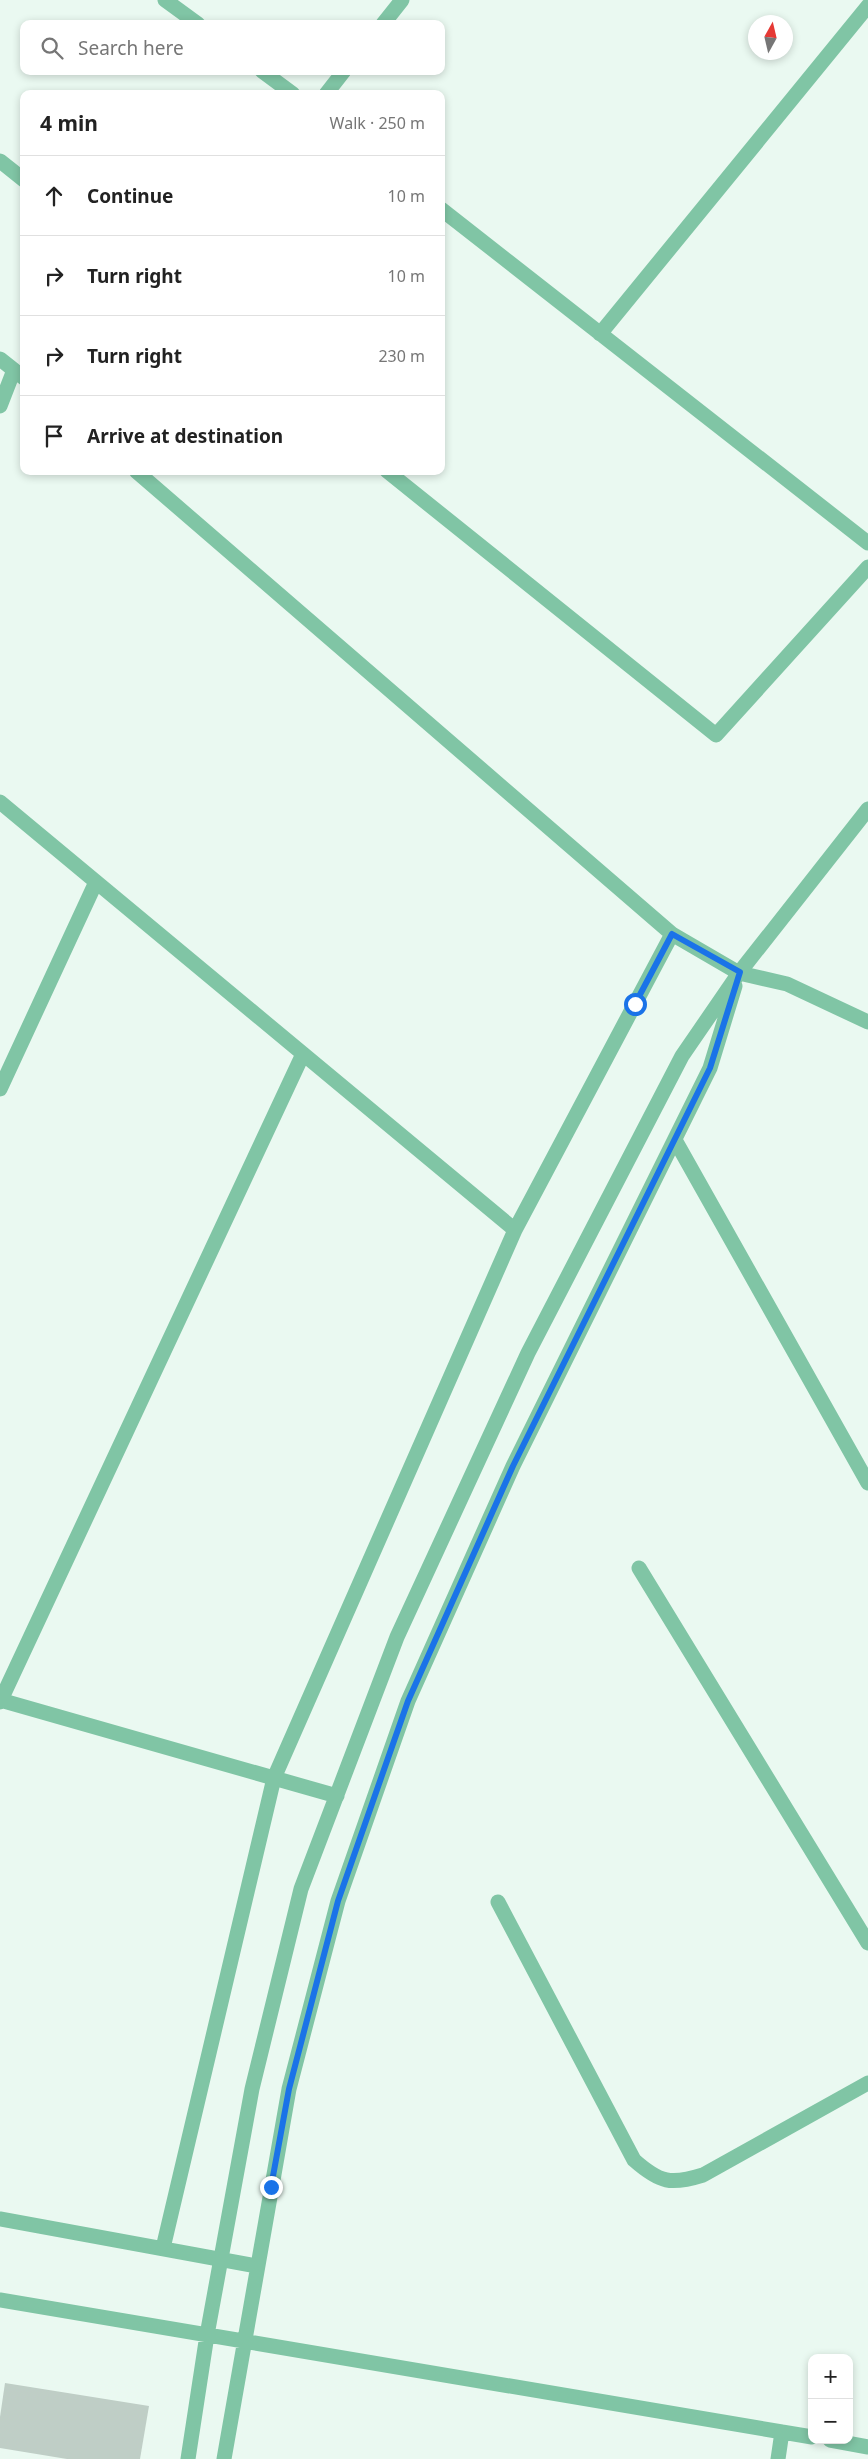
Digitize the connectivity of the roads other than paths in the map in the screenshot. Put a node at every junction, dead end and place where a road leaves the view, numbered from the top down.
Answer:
1 (165, 0) edge
2 (402, 0) edge
3 (868, 6) edge
4 (192, 20) edge
5 (386, 20) edge
6 (267, 75) edge
7 (341, 75) edge
8 (288, 90) edge
9 (329, 90) edge
10 (0, 161) edge
11 (20, 177) edge
12 (445, 212) edge
13 (600, 334) junction
14 (0, 359) edge
15 (19, 374) edge
16 (0, 406) edge
17 (141, 475) edge
18 (392, 475) edge
19 (868, 543) edge
20 (868, 567) edge
21 (0, 802) edge
22 (868, 809) edge
23 (96, 882) junction
24 (672, 934) junction
25 (740, 972) junction
26 (868, 1022) edge
27 (303, 1054) junction
28 (0, 1089) edge
29 (675, 1140) junction
30 (515, 1230) junction
31 (868, 1483) edge
32 (639, 1568) dead end
33 (0, 1701) edge
34 (274, 1778) junction
35 (337, 1796) junction
36 (498, 1902) dead end
37 (868, 1943) edge
38 (868, 2083) edge
39 (0, 2218) edge
40 (164, 2248) junction
41 (221, 2259) junction
42 (257, 2266) junction
43 (0, 2300) edge
44 (207, 2335) junction
45 (243, 2342) junction
46 (782, 2432) junction
47 (808, 2436) edge
48 (852, 2444) edge
49 (868, 2447) edge
50 (188, 2459) edge
51 (224, 2459) edge
52 (778, 2459) edge

1 - 4 street
2 - 5 street
3 - 13 street
6 - 8 street
7 - 9 street
10 - 11 street
12 - 13 street
13 - 19 street
14 - 15 street
15 - 16 street
17 - 24 street
18 - 20 street
21 - 23 street
22 - 25 street
23 - 27 street
23 - 28 street
24 - 25 street
24 - 30 street
25 - 26 street
25 - 29 street
25 - 35 street
27 - 30 street
27 - 33 street
29 - 31 street
29 - 42 street
30 - 34 street
32 - 37 street
33 - 34 street
34 - 35 street
34 - 40 street
35 - 41 street
36 - 38 street
39 - 40 street
40 - 41 street
41 - 42 street
41 - 44 street
42 - 45 street
43 - 44 street
44 - 45 street
44 - 50 street
45 - 46 street
45 - 51 street
46 - 47 street
46 - 52 street
48 - 49 street

